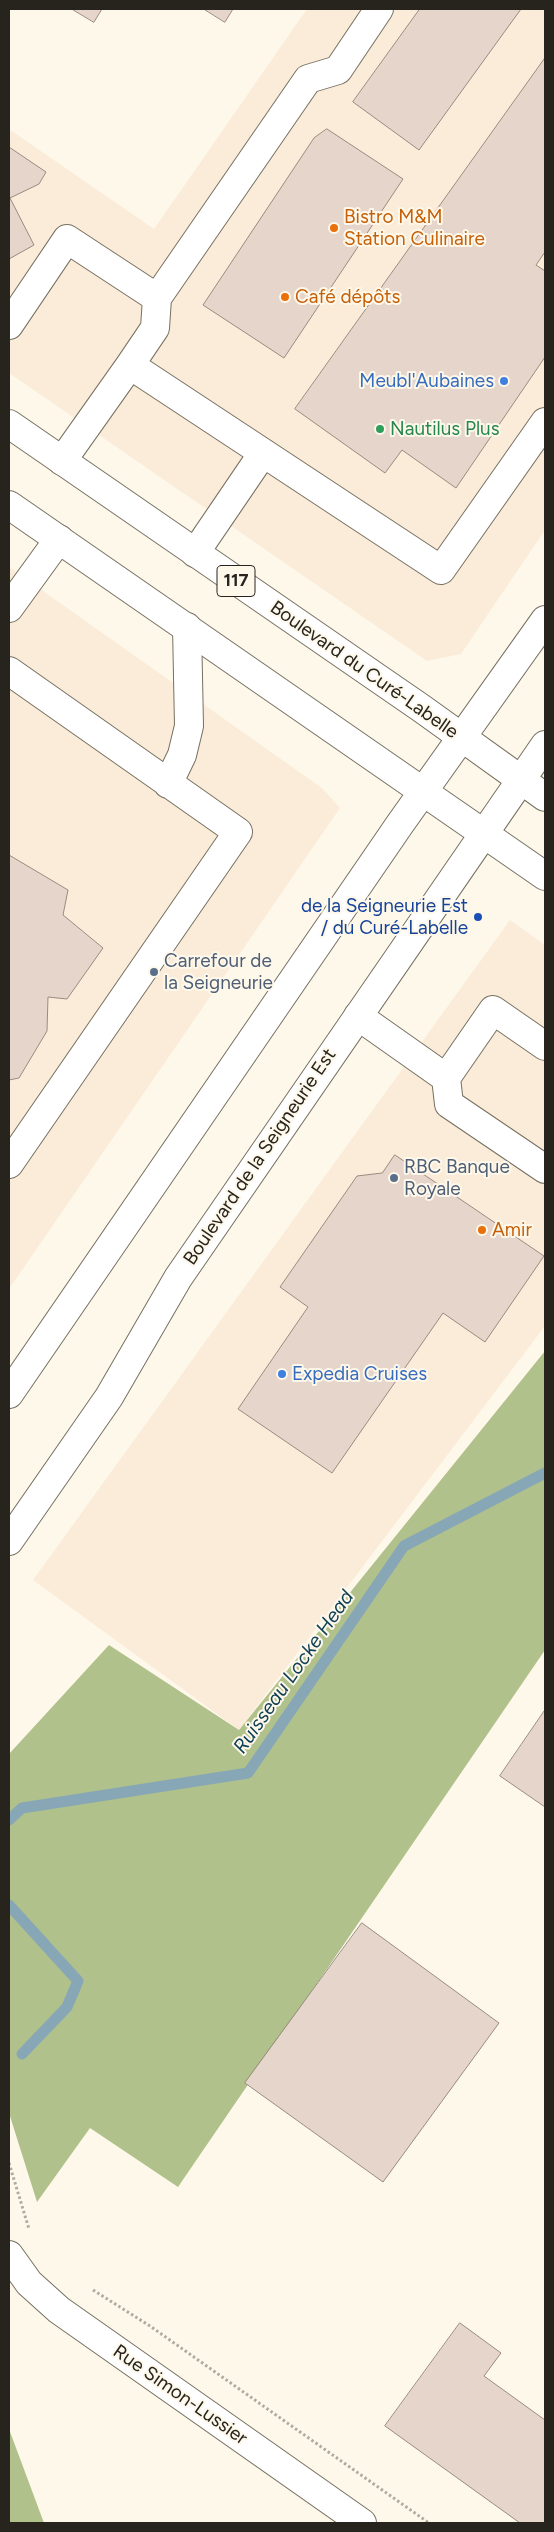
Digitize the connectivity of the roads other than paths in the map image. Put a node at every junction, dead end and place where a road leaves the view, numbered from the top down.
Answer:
1 (379, 9) edge
2 (17, 294) edge
3 (157, 298) junction
4 (9, 325) edge
5 (130, 365) junction
6 (545, 422) edge
7 (9, 424) edge
8 (264, 453) junction
9 (62, 461) junction
10 (9, 505) edge
11 (59, 539) junction
12 (195, 553) junction
13 (9, 608) edge
14 (545, 620) edge
15 (187, 628) junction
16 (9, 671) edge
17 (462, 738) junction
18 (545, 745) edge
19 (522, 780) junction
20 (168, 784) junction
21 (424, 790) junction
22 (545, 797) edge
23 (484, 833) junction
24 (545, 876) edge
25 (358, 1016) junction
26 (545, 1046) edge
27 (446, 1078) junction
28 (9, 1164) edge
29 (545, 1169) edge
30 (9, 1394) edge
31 (9, 1541) edge
32 (9, 2256) edge
33 (362, 2523) edge

1 - 3 main road
2 - 3 main road
2 - 4 main road
3 - 5 main road
5 - 8 main road
5 - 9 main road
6 - 8 main road
7 - 9 main road, Boulevard du Curé-Labelle / 117
8 - 12 main road
9 - 12 main road, Boulevard du Curé-Labelle / 117
10 - 11 main road
11 - 13 main road
11 - 15 main road
12 - 17 main road, Boulevard du Curé-Labelle / 117
14 - 17 main road
15 - 20 main road
15 - 21 main road
16 - 20 main road
17 - 19 main road, Boulevard du Curé-Labelle / 117
17 - 21 main road
18 - 19 main road, Boulevard de la Seigneurie Est
19 - 22 main road, Boulevard du Curé-Labelle / 117
19 - 23 main road, Boulevard de la Seigneurie Est
20 - 28 main road
21 - 23 main road
21 - 30 main road
23 - 24 main road
23 - 25 main road, Boulevard de la Seigneurie Est
25 - 27 main road
25 - 31 main road, Boulevard de la Seigneurie Est
26 - 27 main road
27 - 29 main road
32 - 33 main road, Rue Simon-Lussier

